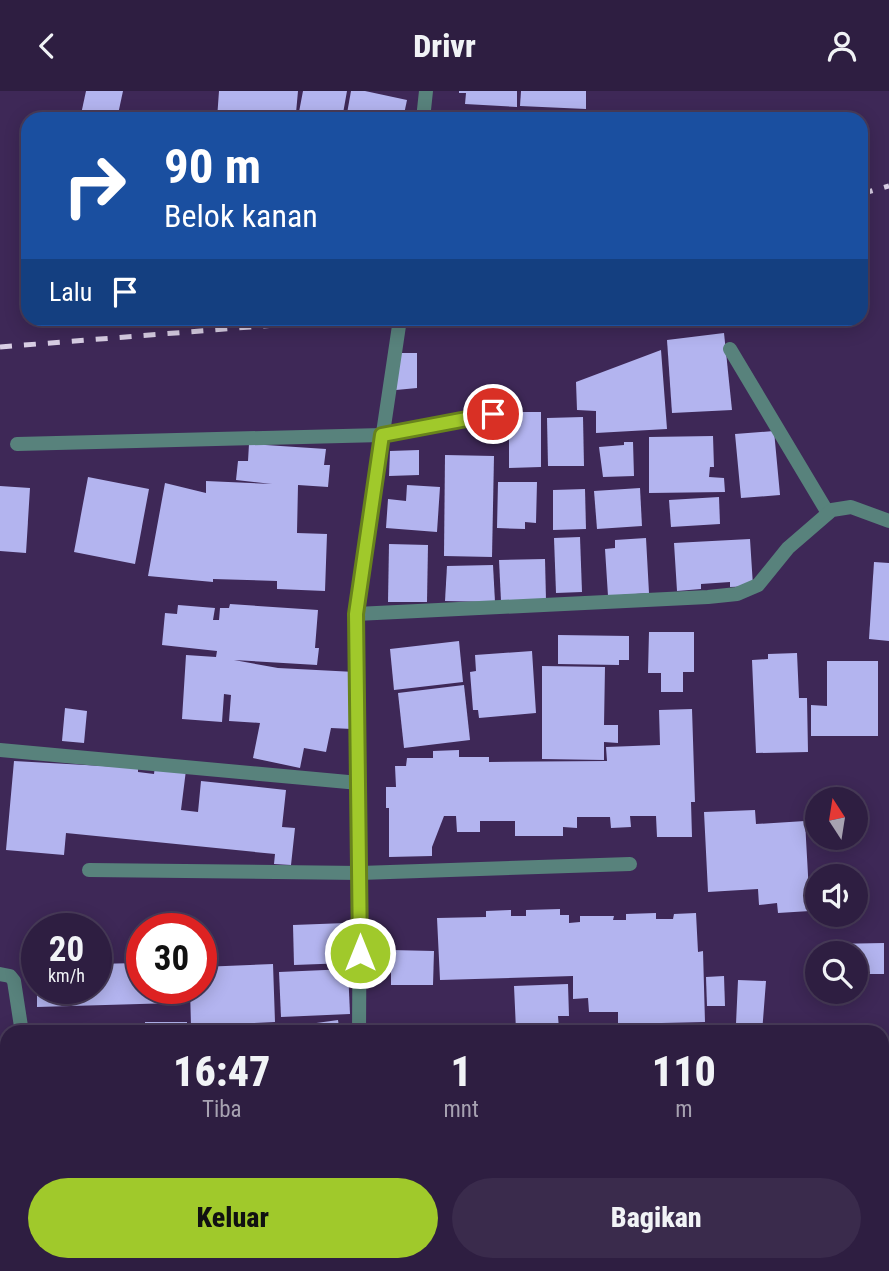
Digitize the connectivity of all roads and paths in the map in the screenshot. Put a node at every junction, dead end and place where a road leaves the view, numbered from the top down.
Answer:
1 (426, 91) edge
2 (424, 112) edge
3 (399, 326) edge
4 (730, 349) dead end
5 (493, 414) dead end
6 (382, 435) junction
7 (17, 444) dead end
8 (828, 513) junction
9 (889, 520) edge
10 (356, 614) junction
11 (0, 750) edge
12 (359, 783) junction
13 (630, 864) dead end
14 (89, 870) dead end
15 (360, 873) junction
16 (0, 974) edge
17 (21, 1025) edge
18 (359, 1025) edge

1 - 2 street
3 - 6 street
4 - 8 street
5 - 6 street
6 - 7 street
6 - 10 street
8 - 9 street
8 - 10 street
10 - 12 street
11 - 12 street
12 - 15 street
13 - 15 street
14 - 15 street
15 - 18 street
16 - 17 street

